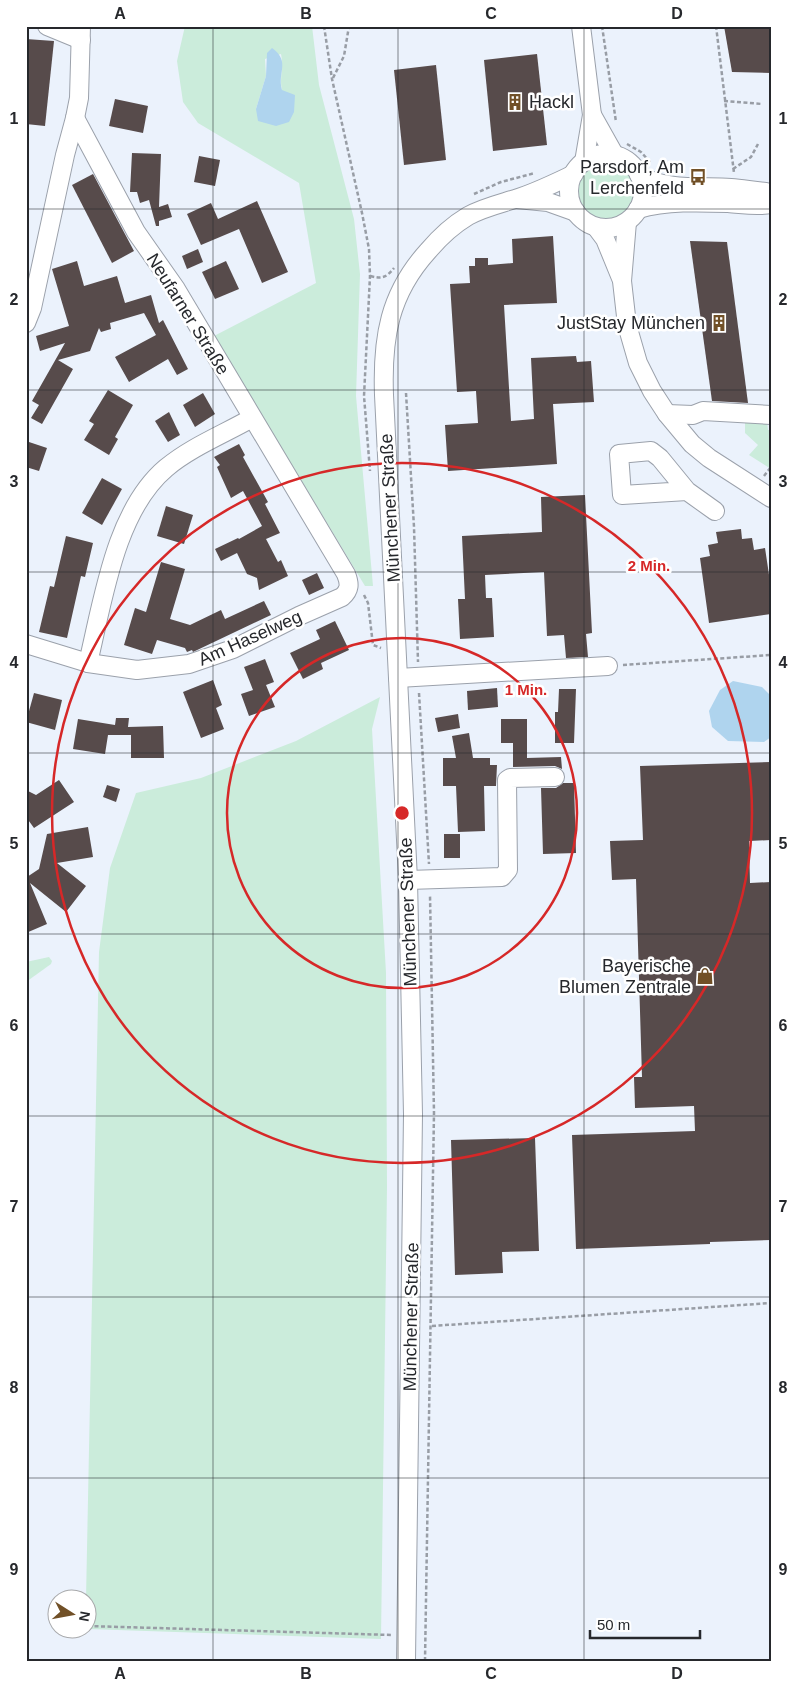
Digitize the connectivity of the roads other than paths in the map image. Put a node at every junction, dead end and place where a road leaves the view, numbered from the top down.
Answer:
1 (47, 26) edge
2 (581, 26) edge
3 (81, 33) edge
4 (592, 115) junction
5 (75, 118) junction
6 (620, 149) junction
7 (579, 168) junction
8 (647, 171) junction
9 (771, 195) edge
10 (517, 199) junction
11 (771, 204) edge
12 (576, 212) junction
13 (633, 215) junction
14 (596, 227) junction
15 (622, 281) junction
16 (26, 323) edge
17 (666, 414) junction
18 (771, 414) edge
19 (252, 418) junction
20 (686, 492) dead end
21 (771, 498) edge
22 (715, 511) dead end
23 (349, 588) joint
24 (26, 644) edge
25 (88, 663) junction
26 (608, 666) road end
27 (398, 678) junction
28 (555, 777) dead end
29 (408, 880) junction
30 (406, 1661) edge

1 - 3 street
2 - 4 street
3 - 5 street
4 - 6 street
4 - 7 street
5 - 16 street
5 - 19 street, Neufarner Straße
6 - 7 street
6 - 8 street
7 - 10 street, Münchener Straße
7 - 12 street
8 - 9 street
8 - 13 street
10 - 12 street, Münchener Straße
10 - 27 street, Münchener Straße
11 - 13 street
12 - 14 street
13 - 14 street
13 - 15 street
14 - 15 street
15 - 17 street
17 - 18 street
17 - 21 street
19 - 23 street, Neufarner Straße
19 - 25 street
20 - 22 street
23 - 25 street, Am Haselweg
24 - 25 street, Am Haselweg
26 - 27 street
27 - 29 street, Münchener Straße
28 - 29 street
29 - 30 street, Münchener Straße

